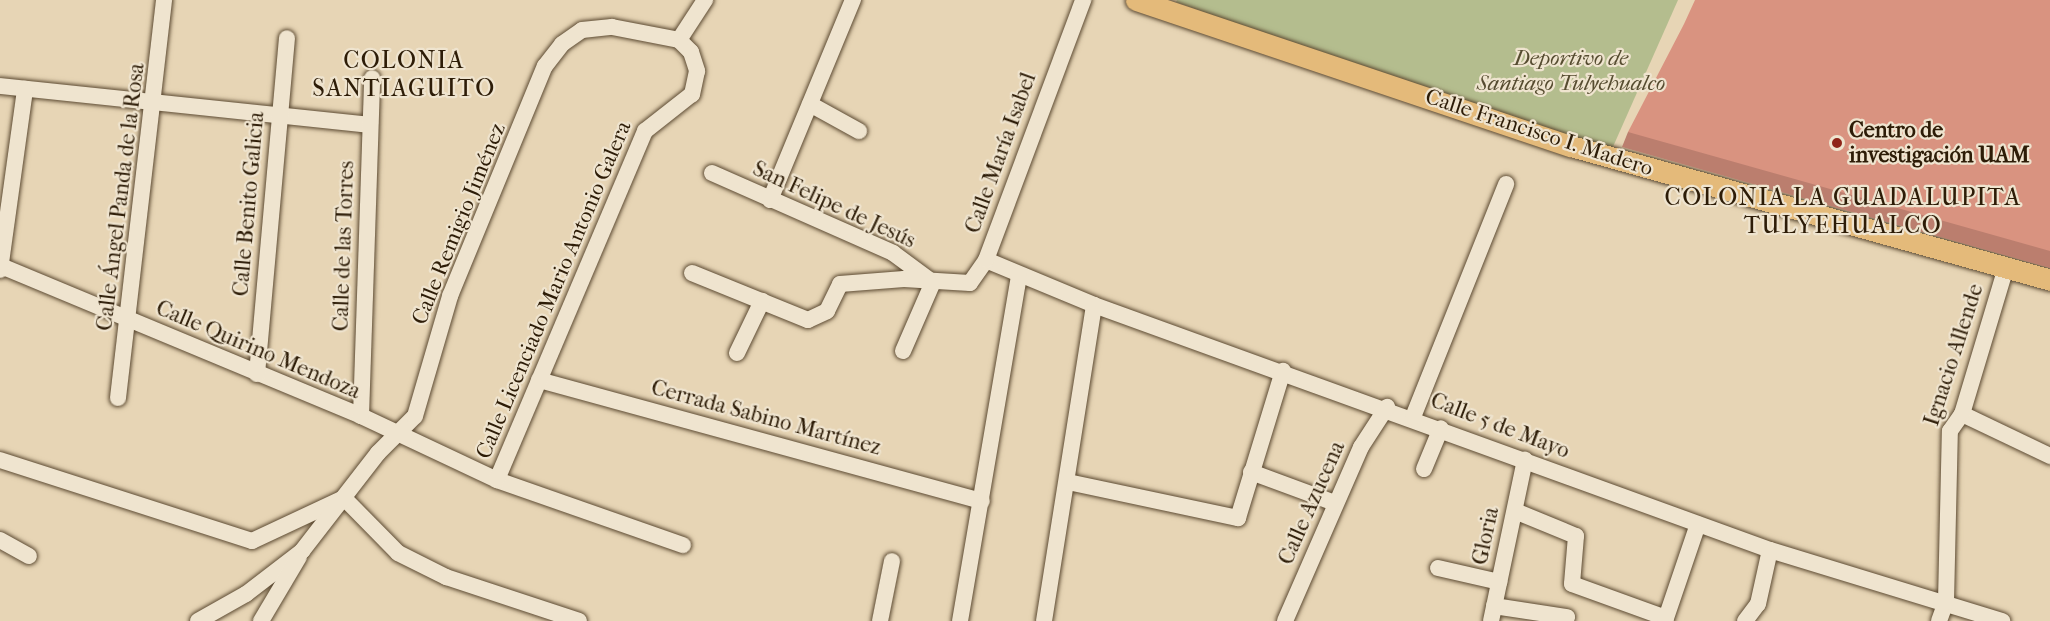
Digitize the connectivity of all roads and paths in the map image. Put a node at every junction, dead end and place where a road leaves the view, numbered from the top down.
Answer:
1 (165, 0) edge
2 (705, 0) edge
3 (852, 0) edge
4 (1083, 0) edge
5 (1136, 0) edge
6 (1160, 4) edge
7 (287, 38) dead end
8 (679, 40) junction
9 (372, 78) dead end
10 (0, 86) edge
11 (25, 89) junction
12 (156, 102) junction
13 (810, 104) junction
14 (280, 116) junction
15 (370, 125) junction
16 (859, 131) dead end
17 (712, 173) dead end
18 (1506, 184) dead end
19 (770, 200) junction
20 (986, 260) junction
21 (2007, 267) junction
22 (0, 268) edge
23 (692, 273) dead end
24 (1019, 275) junction
25 (2050, 280) edge
26 (933, 282) junction
27 (762, 301) junction
28 (1095, 305) junction
29 (130, 321) junction
30 (903, 351) dead end
31 (737, 353) dead end
32 (1283, 371) junction
33 (257, 374) junction
34 (539, 380) junction
35 (118, 398) dead end
36 (1387, 407) junction
37 (1962, 414) junction
38 (361, 417) junction
39 (1413, 417) junction
40 (1441, 428) junction
41 (399, 435) junction
42 (2050, 456) edge
43 (0, 460) edge
44 (1525, 460) junction
45 (1424, 470) dead end
46 (1251, 472) junction
47 (497, 480) junction
48 (1068, 482) junction
49 (344, 498) junction
50 (982, 501) junction
51 (1335, 503) junction
52 (1515, 511) junction
53 (1698, 524) junction
54 (0, 540) edge
55 (683, 545) dead end
56 (1770, 550) junction
57 (302, 551) junction
58 (29, 556) dead end
59 (892, 561) dead end
60 (1438, 568) dead end
61 (1499, 582) junction
62 (1946, 602) junction
63 (1493, 614) edge
64 (551, 617) edge
65 (1567, 617) dead end
66 (1665, 620) edge
67 (198, 621) edge
68 (261, 621) edge
69 (579, 621) edge
70 (880, 621) edge
71 (960, 621) edge
72 (1044, 621) edge
73 (1285, 621) edge
74 (1745, 621) edge
75 (1939, 621) edge
76 (2002, 621) edge

1 - 12 street, Calle Ángel Panda de la Rosa
2 - 8 street
3 - 13 street
4 - 20 street, Calle María Isabel
5 - 6 main road, Calle Francisco I. Madero
6 - 21 main road, Calle Francisco I. Madero
7 - 14 street, Calle Benito Galicia
8 - 34 street, Calle Licenciado Mario Antonio Galera
8 - 41 street, Calle Remigio Jiménez
9 - 15 street, Calle de las Torres
10 - 11 street
11 - 12 street
11 - 22 street
12 - 14 street
12 - 29 street, Calle Ángel Panda de la Rosa
13 - 16 street
13 - 19 street
14 - 15 street
14 - 33 street, Calle Benito Galicia
15 - 38 street, Calle de las Torres
17 - 19 street, San Felipe de Jesús
18 - 39 street
19 - 26 street, San Felipe de Jesús
20 - 24 street, Calle 5 de Mayo
20 - 26 street, Calle María Isabel
21 - 25 main road, Calle Francisco I. Madero
21 - 37 street, Ignacio Allende
22 - 29 street, Calle Quirino Mendoza
23 - 27 street
24 - 28 street, Calle 5 de Mayo
24 - 50 street
26 - 27 street
26 - 30 street
27 - 31 street
28 - 32 street, Calle 5 de Mayo
28 - 48 street
29 - 33 street, Calle Quirino Mendoza
29 - 35 street, Calle Ángel Panda de la Rosa
32 - 36 street, Calle 5 de Mayo
32 - 46 street
33 - 38 street, Calle Quirino Mendoza
34 - 47 street, Calle Licenciado Mario Antonio Galera
34 - 50 street, Cerrada Sabino Martínez
36 - 39 street, Calle 5 de Mayo
36 - 51 street, Calle Azucena
37 - 42 street
37 - 62 street, Ignacio Allende
38 - 41 street, Calle Quirino Mendoza
39 - 40 street, Calle 5 de Mayo
40 - 44 street, Calle 5 de Mayo
40 - 45 street
41 - 47 street, Calle Quirino Mendoza
41 - 49 street, Calle Remigio Jiménez
43 - 49 street
44 - 52 street, Gloria
44 - 53 street, Calle 5 de Mayo
46 - 48 street
46 - 51 street
47 - 55 street, Calle Quirino Mendoza
48 - 72 street
49 - 57 street, Calle Remigio Jiménez
49 - 64 street
50 - 71 street
51 - 73 street, Calle Azucena
52 - 61 street, Gloria
52 - 66 street
53 - 56 street, Calle 5 de Mayo
53 - 66 street
54 - 58 street
56 - 62 street, Calle 5 de Mayo
56 - 74 street
57 - 67 street
57 - 68 street
59 - 70 street
60 - 61 street
61 - 63 street, Gloria
62 - 75 street, Ignacio Allende
62 - 76 street, Calle 5 de Mayo
63 - 65 street
64 - 69 street

